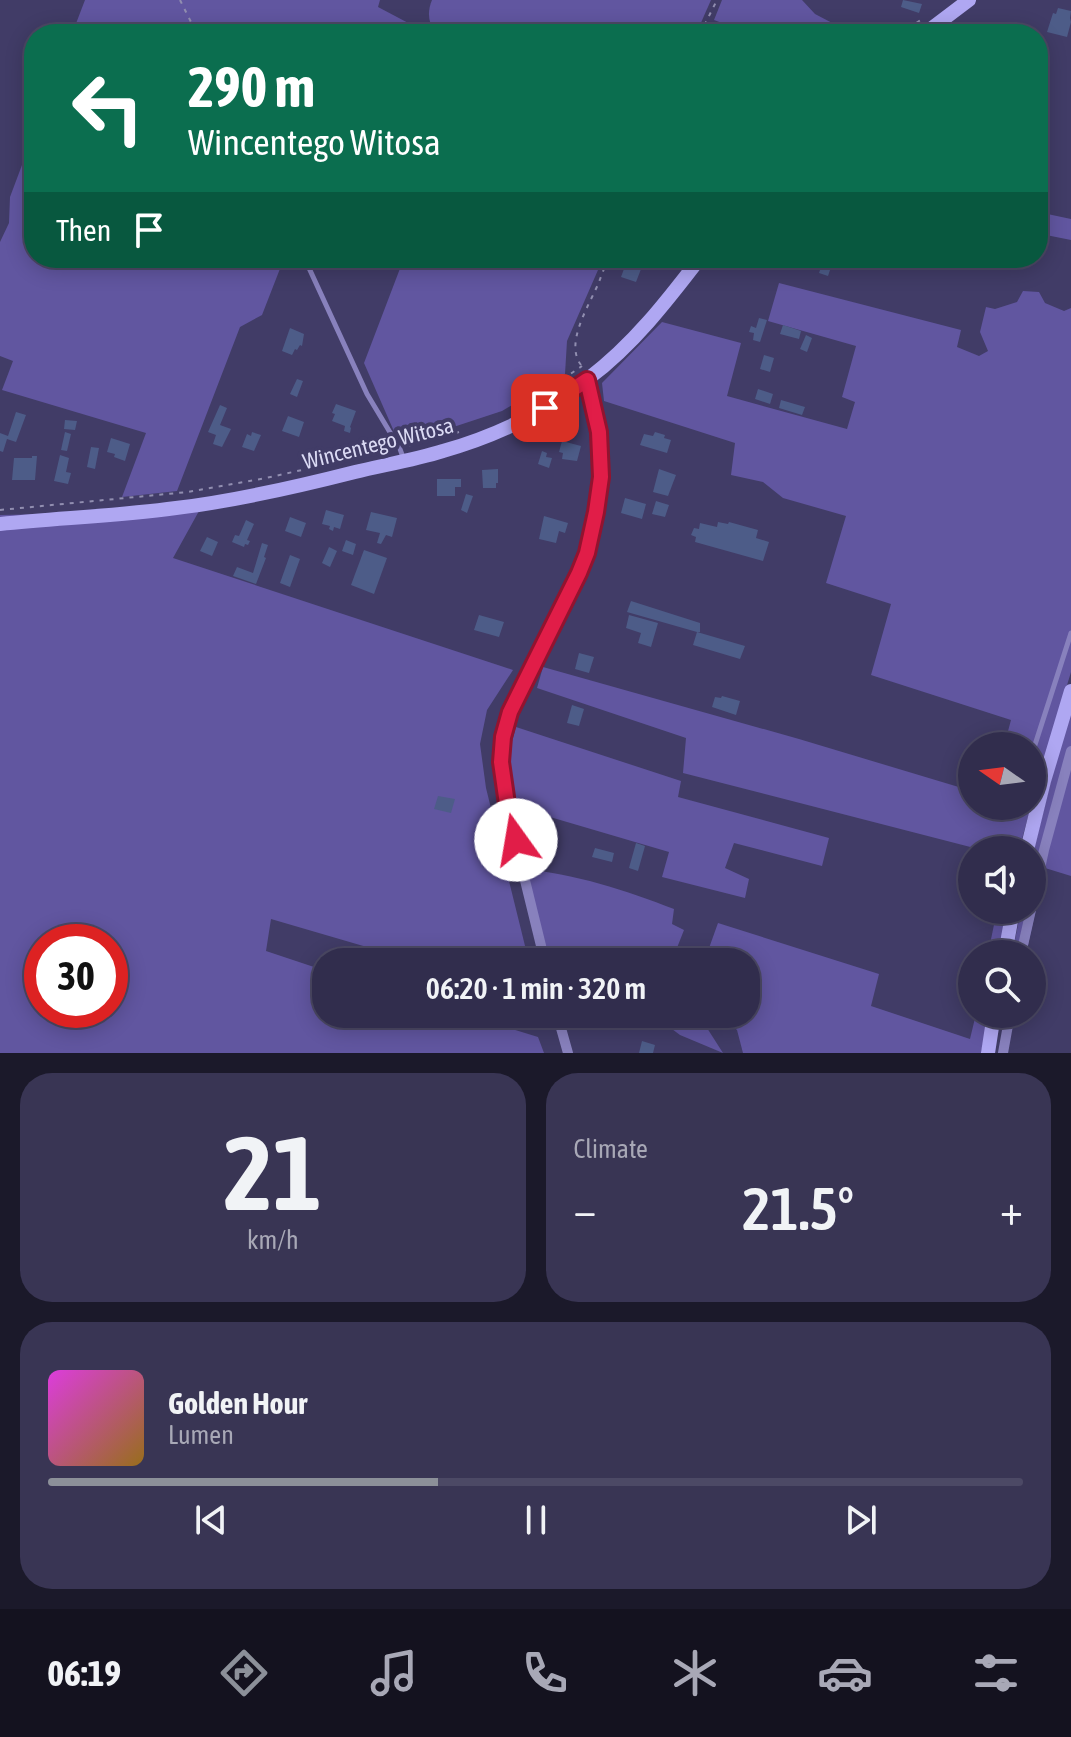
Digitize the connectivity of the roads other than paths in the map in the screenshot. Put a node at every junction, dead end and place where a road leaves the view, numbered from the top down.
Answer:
1 (969, 0) edge
2 (937, 24) edge
3 (309, 268) dead end
4 (692, 268) edge
5 (585, 373) junction
6 (402, 455) junction
7 (0, 524) edge
8 (1071, 633) edge
9 (1071, 691) edge
10 (1039, 732) edge
11 (1071, 751) edge
12 (1030, 836) edge
13 (1046, 843) edge
14 (542, 948) edge
15 (561, 1028) edge
16 (992, 1028) edge
17 (1007, 1028) edge
18 (568, 1053) edge
19 (988, 1053) edge
20 (1003, 1053) edge

1 - 2 main road
3 - 6 lane
4 - 5 main road, Wincentego Witosa
5 - 6 main road, Wincentego Witosa
5 - 14 street
6 - 7 main road, Wincentego Witosa
8 - 10 lane
9 - 12 main road
11 - 13 street
15 - 18 street
16 - 19 main road
17 - 20 street

